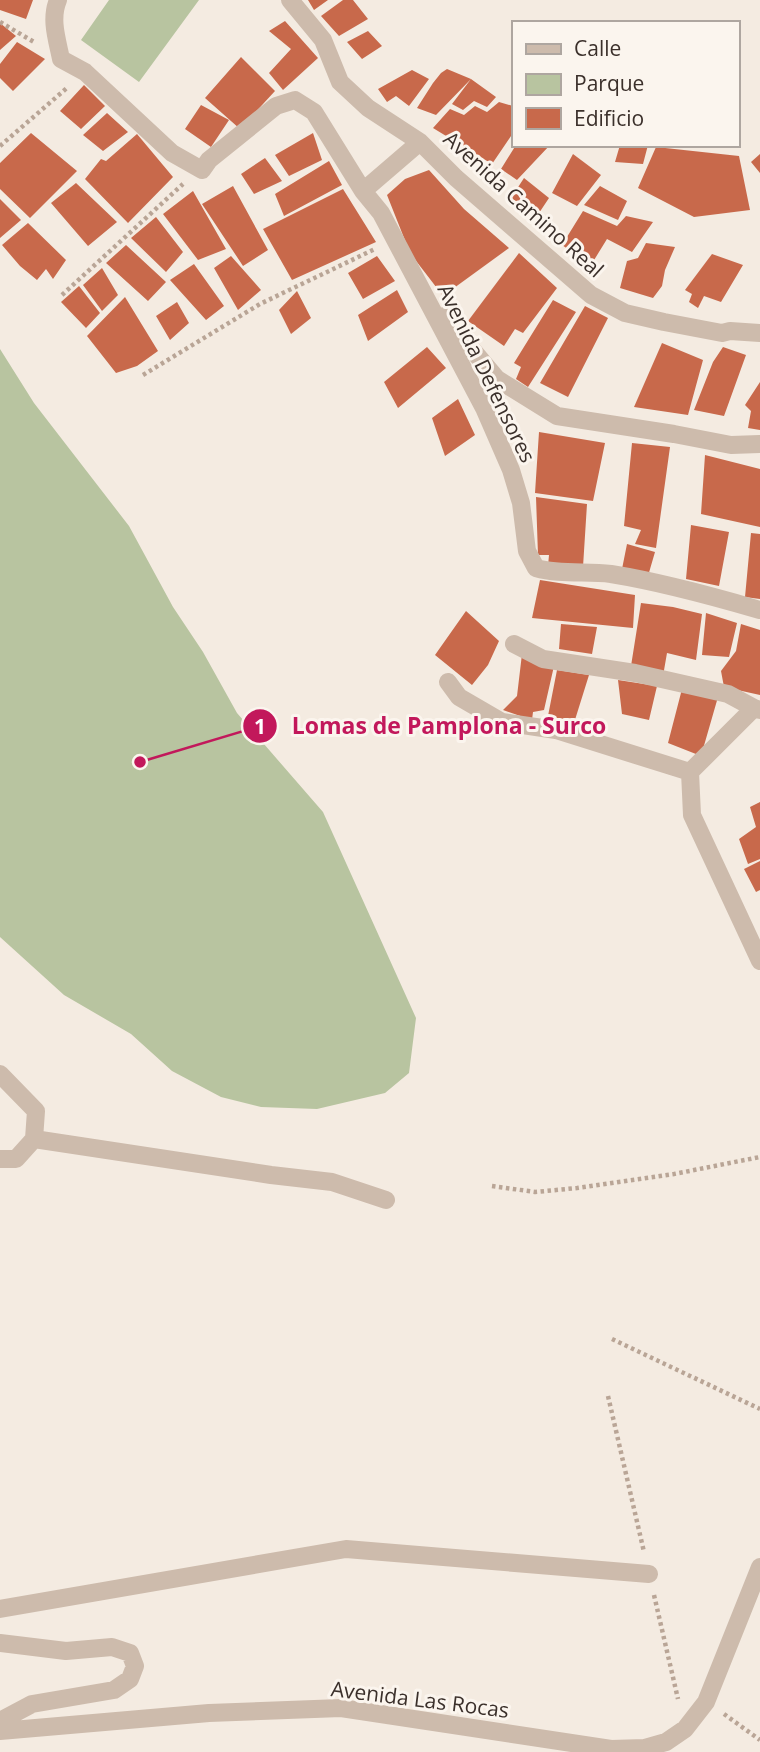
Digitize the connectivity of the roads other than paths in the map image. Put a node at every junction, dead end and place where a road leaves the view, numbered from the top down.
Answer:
1 (58, 0) edge
2 (290, 0) edge
3 (420, 142) junction
4 (363, 191) junction
5 (422, 290) junction
6 (760, 332) edge
7 (760, 444) edge
8 (760, 610) edge
9 (514, 644) dead end
10 (448, 682) dead end
11 (757, 709) edge
12 (690, 772) junction
13 (760, 961) edge
14 (0, 1074) edge
15 (34, 1139) junction
16 (0, 1159) edge
17 (386, 1200) dead end
18 (760, 1567) edge
19 (649, 1574) dead end
20 (0, 1609) edge
21 (0, 1643) edge
22 (66, 1651) junction
23 (0, 1655) edge
24 (0, 1721) edge
25 (0, 1731) edge

1 - 4 street, Avenida Defensores
2 - 3 street, Avenida Camino Real
3 - 4 street
3 - 6 street, Avenida Camino Real
4 - 5 street, Avenida Defensores
5 - 7 street
5 - 8 street, Avenida Defensores
9 - 11 street
10 - 12 street
11 - 12 street
12 - 13 street
14 - 15 street
15 - 16 street
15 - 17 street
18 - 25 street, Avenida Las Rocas
19 - 20 street
21 - 22 street
22 - 23 street
22 - 24 street

